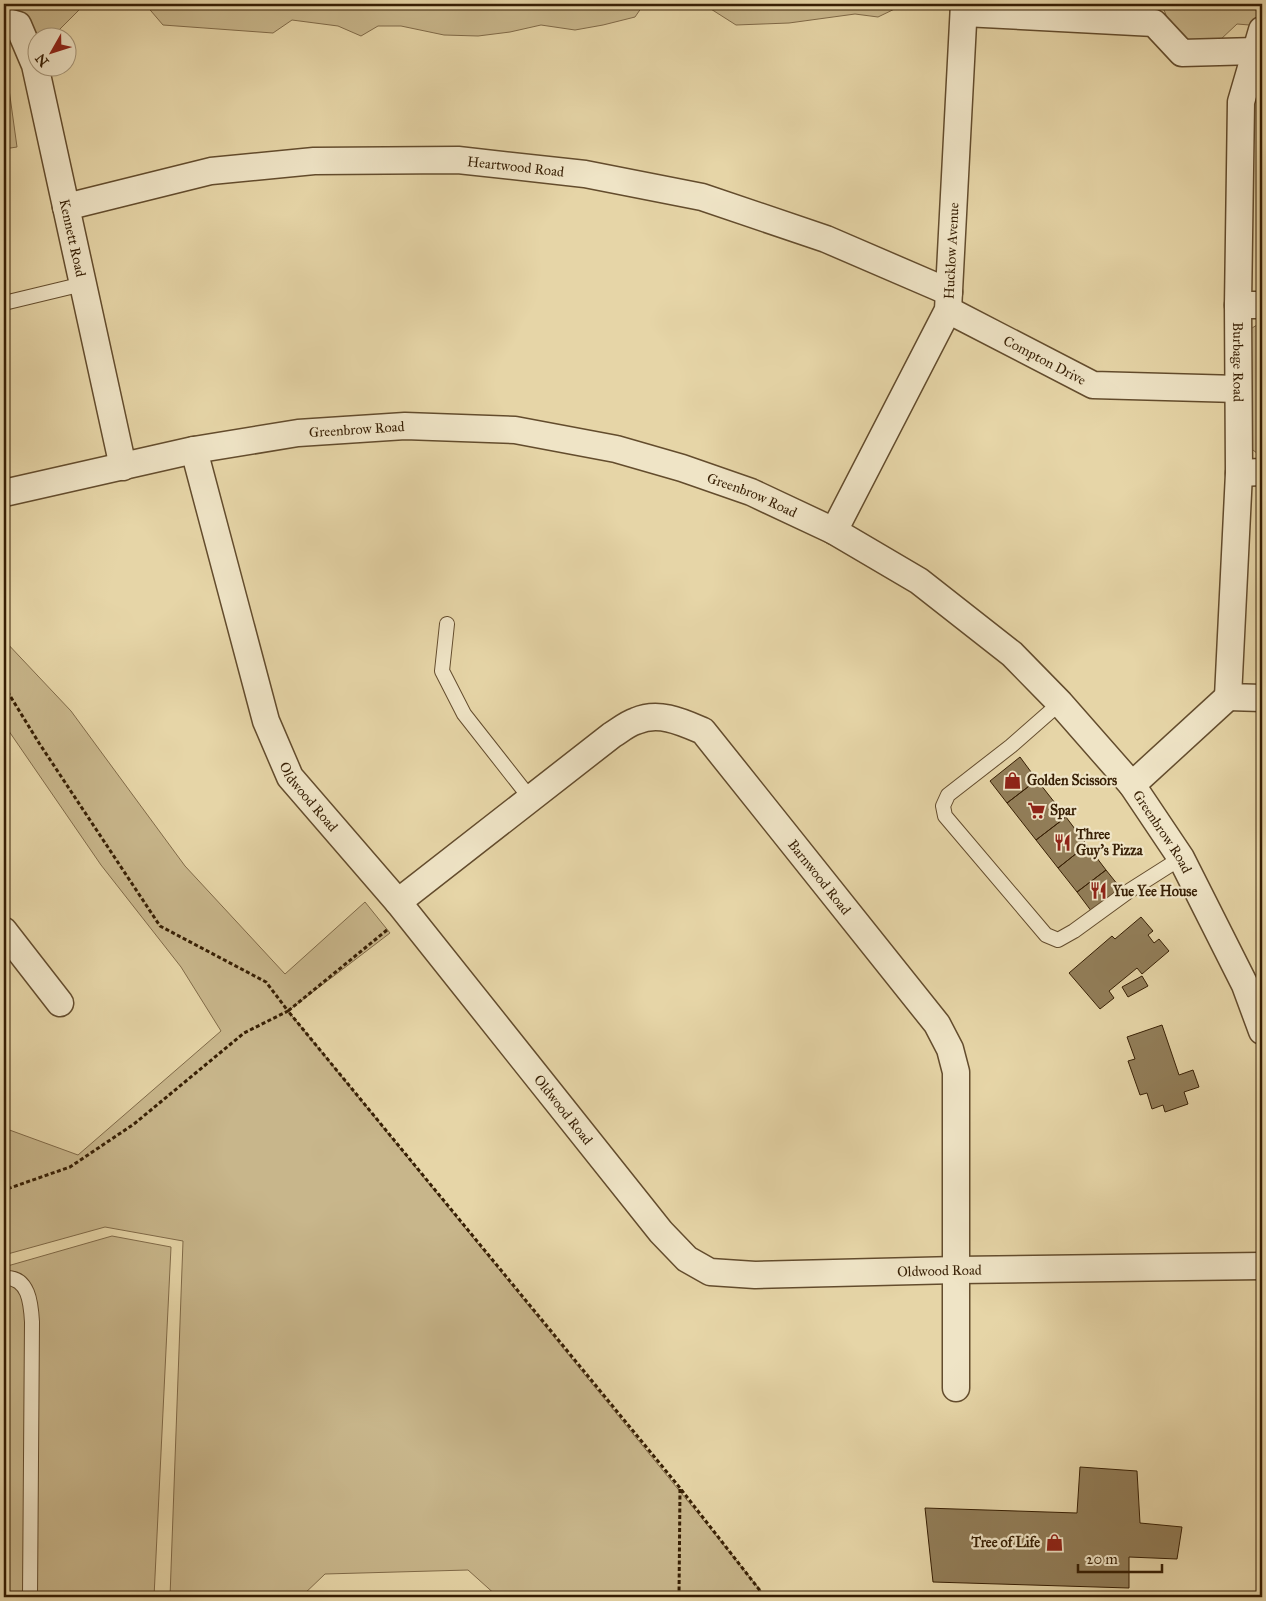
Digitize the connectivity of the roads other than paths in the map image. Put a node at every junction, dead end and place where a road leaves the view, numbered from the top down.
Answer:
1 (964, 9) edge
2 (4, 21) edge
3 (1259, 41) edge
4 (66, 207) junction
5 (83, 284) junction
6 (949, 301) junction
7 (4, 304) edge
8 (1250, 305) edge
9 (1238, 389) junction
10 (194, 450) junction
11 (123, 467) junction
12 (1250, 473) edge
13 (4, 493) edge
14 (834, 531) junction
15 (448, 624) dead end
16 (1228, 697) junction
17 (1262, 698) edge
18 (1060, 703) junction
19 (1132, 785) junction
20 (530, 798) junction
21 (1182, 858) junction
22 (402, 908) junction
23 (4, 931) edge
24 (60, 1003) dead end
25 (1262, 1031) edge
26 (1262, 1266) edge
27 (957, 1270) junction
28 (4, 1278) edge
29 (956, 1388) dead end
30 (30, 1597) edge

1 - 3 street
1 - 6 street, Hucklow Avenue
2 - 4 street, Kennett Road
3 - 8 street, Burbage Road
4 - 5 street, Kennett Road
4 - 6 street, Heartwood Road
5 - 7 lane
5 - 11 street, Kennett Road
6 - 9 street, Compton Drive
6 - 14 street, Hucklow Avenue
8 - 9 street, Burbage Road
9 - 12 street, Burbage Road
10 - 11 street, Greenbrow Road
10 - 14 street, Greenbrow Road
10 - 22 street, Oldwood Road
11 - 13 street, Greenbrow Road
12 - 16 street, Burbage Road
14 - 18 street, Greenbrow Road
15 - 20 lane
16 - 17 street
16 - 19 street
18 - 19 street, Greenbrow Road
18 - 21 lane
19 - 21 street, Greenbrow Road
20 - 22 street, Barnwood Road
20 - 27 street, Barnwood Road
21 - 25 street, Greenbrow Road
22 - 27 street, Oldwood Road
23 - 24 street
26 - 27 street, Oldwood Road
27 - 29 street, Barnwood Road
28 - 30 lane

